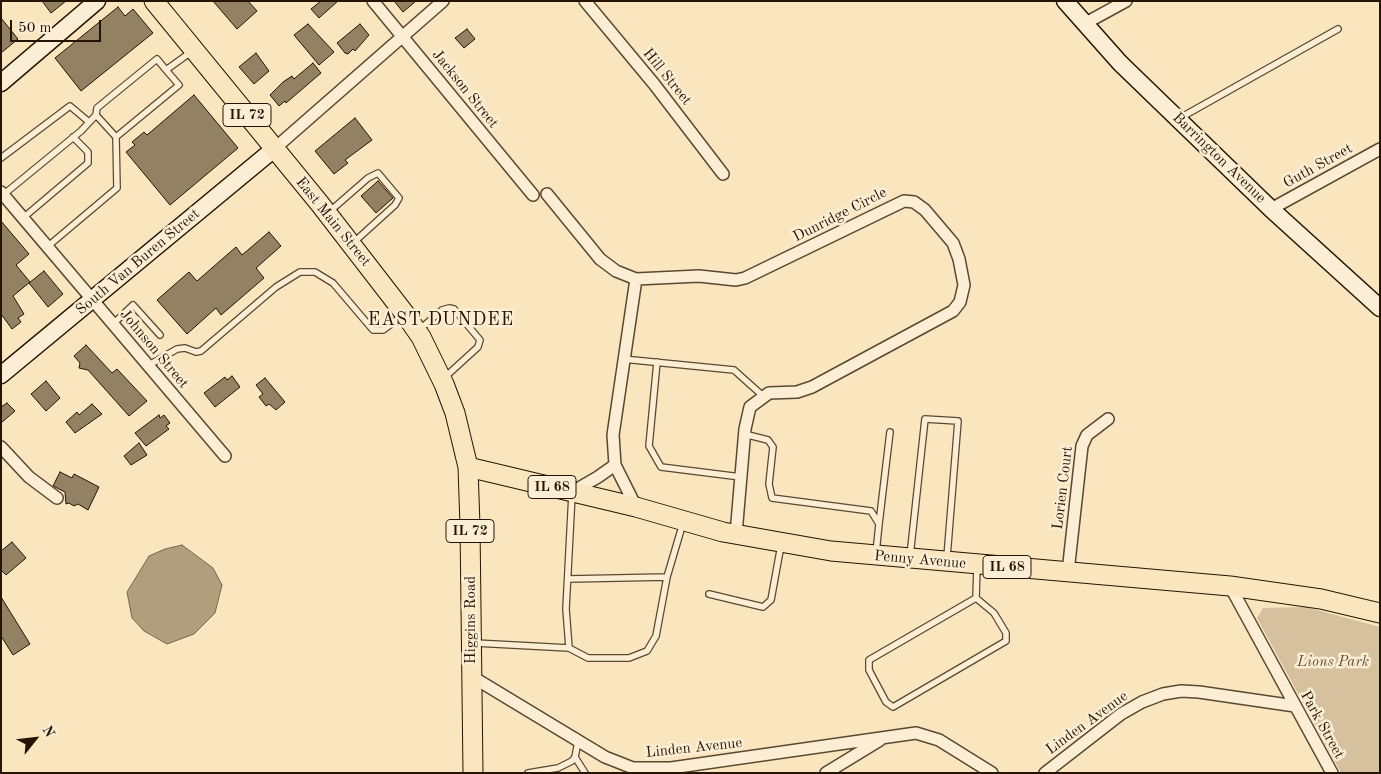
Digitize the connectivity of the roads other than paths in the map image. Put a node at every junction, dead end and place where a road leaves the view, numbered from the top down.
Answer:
1 (97, 1) edge
2 (154, 1) edge
3 (373, 1) edge
4 (443, 1) edge
5 (585, 1) edge
6 (1065, 1) edge
7 (1126, 1) edge
8 (1084, 24) junction
9 (1338, 29) dead end
10 (403, 37) junction
11 (195, 50) junction
12 (166, 70) junction
13 (1, 83) edge
14 (96, 115) junction
15 (1178, 119) junction
16 (89, 122) junction
17 (73, 137) junction
18 (116, 137) junction
19 (274, 149) junction
20 (1380, 149) edge
21 (1, 158) edge
22 (723, 174) dead end
23 (2, 193) edge
24 (547, 194) dead end
25 (533, 195) dead end
26 (1271, 209) junction
27 (327, 214) junction
28 (22, 218) junction
29 (351, 244) junction
30 (47, 247) junction
31 (636, 279) junction
32 (93, 300) junction
33 (1380, 308) edge
34 (405, 314) junction
35 (113, 324) junction
36 (418, 332) junction
37 (160, 335) dead end
38 (622, 358) junction
39 (658, 362) junction
40 (149, 365) junction
41 (1, 375) edge
42 (442, 380) junction
43 (763, 396) junction
44 (1108, 419) dead end
45 (890, 432) dead end
46 (744, 434) junction
47 (1, 447) edge
48 (225, 456) dead end
49 (614, 465) junction
50 (468, 467) junction
51 (740, 477) junction
52 (572, 492) junction
53 (57, 498) dead end
54 (636, 507) junction
55 (683, 521) junction
56 (879, 524) junction
57 (736, 534) junction
58 (782, 543) junction
59 (876, 556) junction
60 (909, 559) junction
61 (946, 562) junction
62 (977, 564) junction
63 (1068, 572) junction
64 (666, 577) junction
65 (568, 579) junction
66 (1230, 586) junction
67 (709, 594) dead end
68 (976, 598) junction
69 (1380, 613) edge
70 (471, 643) junction
71 (569, 648) junction
72 (471, 676) junction
73 (1295, 706) junction
74 (883, 738) junction
75 (578, 742) junction
76 (575, 757) junction
77 (559, 770) edge
78 (473, 773) edge
79 (528, 773) edge
80 (585, 773) edge
81 (826, 773) edge
82 (992, 773) edge
83 (1045, 773) edge
84 (1332, 773) edge

1 - 13 street
2 - 11 main road, East Main Street / IL 72
3 - 10 street, Jackson Street
4 - 10 street
5 - 22 street, Hill Street
6 - 8 street, Barrington Avenue
7 - 8 street
8 - 15 street, Barrington Avenue
9 - 15 lane
10 - 19 street
10 - 25 street, Jackson Street
11 - 12 lane
11 - 19 main road, East Main Street / IL 72
12 - 14 lane
12 - 18 lane
14 - 16 lane
14 - 18 lane
15 - 26 street, Barrington Avenue
16 - 17 lane
16 - 21 lane
17 - 23 lane
17 - 28 lane
18 - 30 lane
19 - 27 main road, East Main Street / IL 72
19 - 32 street, South Van Buren Street
20 - 26 street, Guth Street
23 - 28 street, Johnson Street
24 - 31 street
26 - 33 street, Barrington Avenue
27 - 29 main road, East Main Street / IL 72
27 - 29 lane
28 - 30 street, Johnson Street
29 - 34 main road, East Main Street / IL 72
30 - 32 street, Johnson Street
31 - 38 street
31 - 43 street, Dunridge Circle
32 - 35 street, Johnson Street
32 - 41 street, South Van Buren Street
34 - 36 main road, East Main Street / IL 72
34 - 40 lane
35 - 37 lane
35 - 40 street, Johnson Street
36 - 42 main road, East Main Street / IL 72
36 - 42 lane
38 - 39 lane
38 - 49 street
39 - 43 lane
39 - 51 lane
40 - 48 street, Johnson Street
42 - 50 main road, East Main Street / IL 72
43 - 46 street
44 - 63 street, Lorien Court
45 - 56 lane
46 - 51 street
46 - 56 lane
47 - 53 street
49 - 52 street
49 - 54 street
50 - 52 main road, Penny Avenue / IL 68
50 - 70 main road, Higgins Road / IL 72
51 - 57 street
52 - 54 main road, Penny Avenue / IL 68
52 - 65 lane
54 - 55 main road, Penny Avenue / IL 68
55 - 57 main road, Penny Avenue / IL 68
55 - 64 lane
56 - 59 lane
57 - 58 main road, Penny Avenue / IL 68
58 - 59 main road, Penny Avenue / IL 68
58 - 67 lane
59 - 60 main road, Penny Avenue / IL 68
60 - 61 main road, Penny Avenue / IL 68
60 - 61 lane
61 - 62 main road, Penny Avenue / IL 68
62 - 63 main road, Penny Avenue / IL 68
62 - 68 lane
63 - 66 main road, Penny Avenue / IL 68
64 - 65 lane
64 - 71 lane
65 - 71 lane
66 - 69 main road, Penny Avenue / IL 68
66 - 73 street, Park Street
68 - 68 lane
70 - 71 lane
70 - 72 main road, Higgins Road / IL 72
72 - 75 street, Linden Avenue
72 - 78 main road, Higgins Road / IL 72
73 - 83 street, Linden Avenue
73 - 84 street, Park Street
74 - 75 street, Linden Avenue
74 - 81 street
74 - 82 street, Linden Avenue
75 - 76 lane
76 - 77 lane
76 - 80 lane
77 - 79 lane

